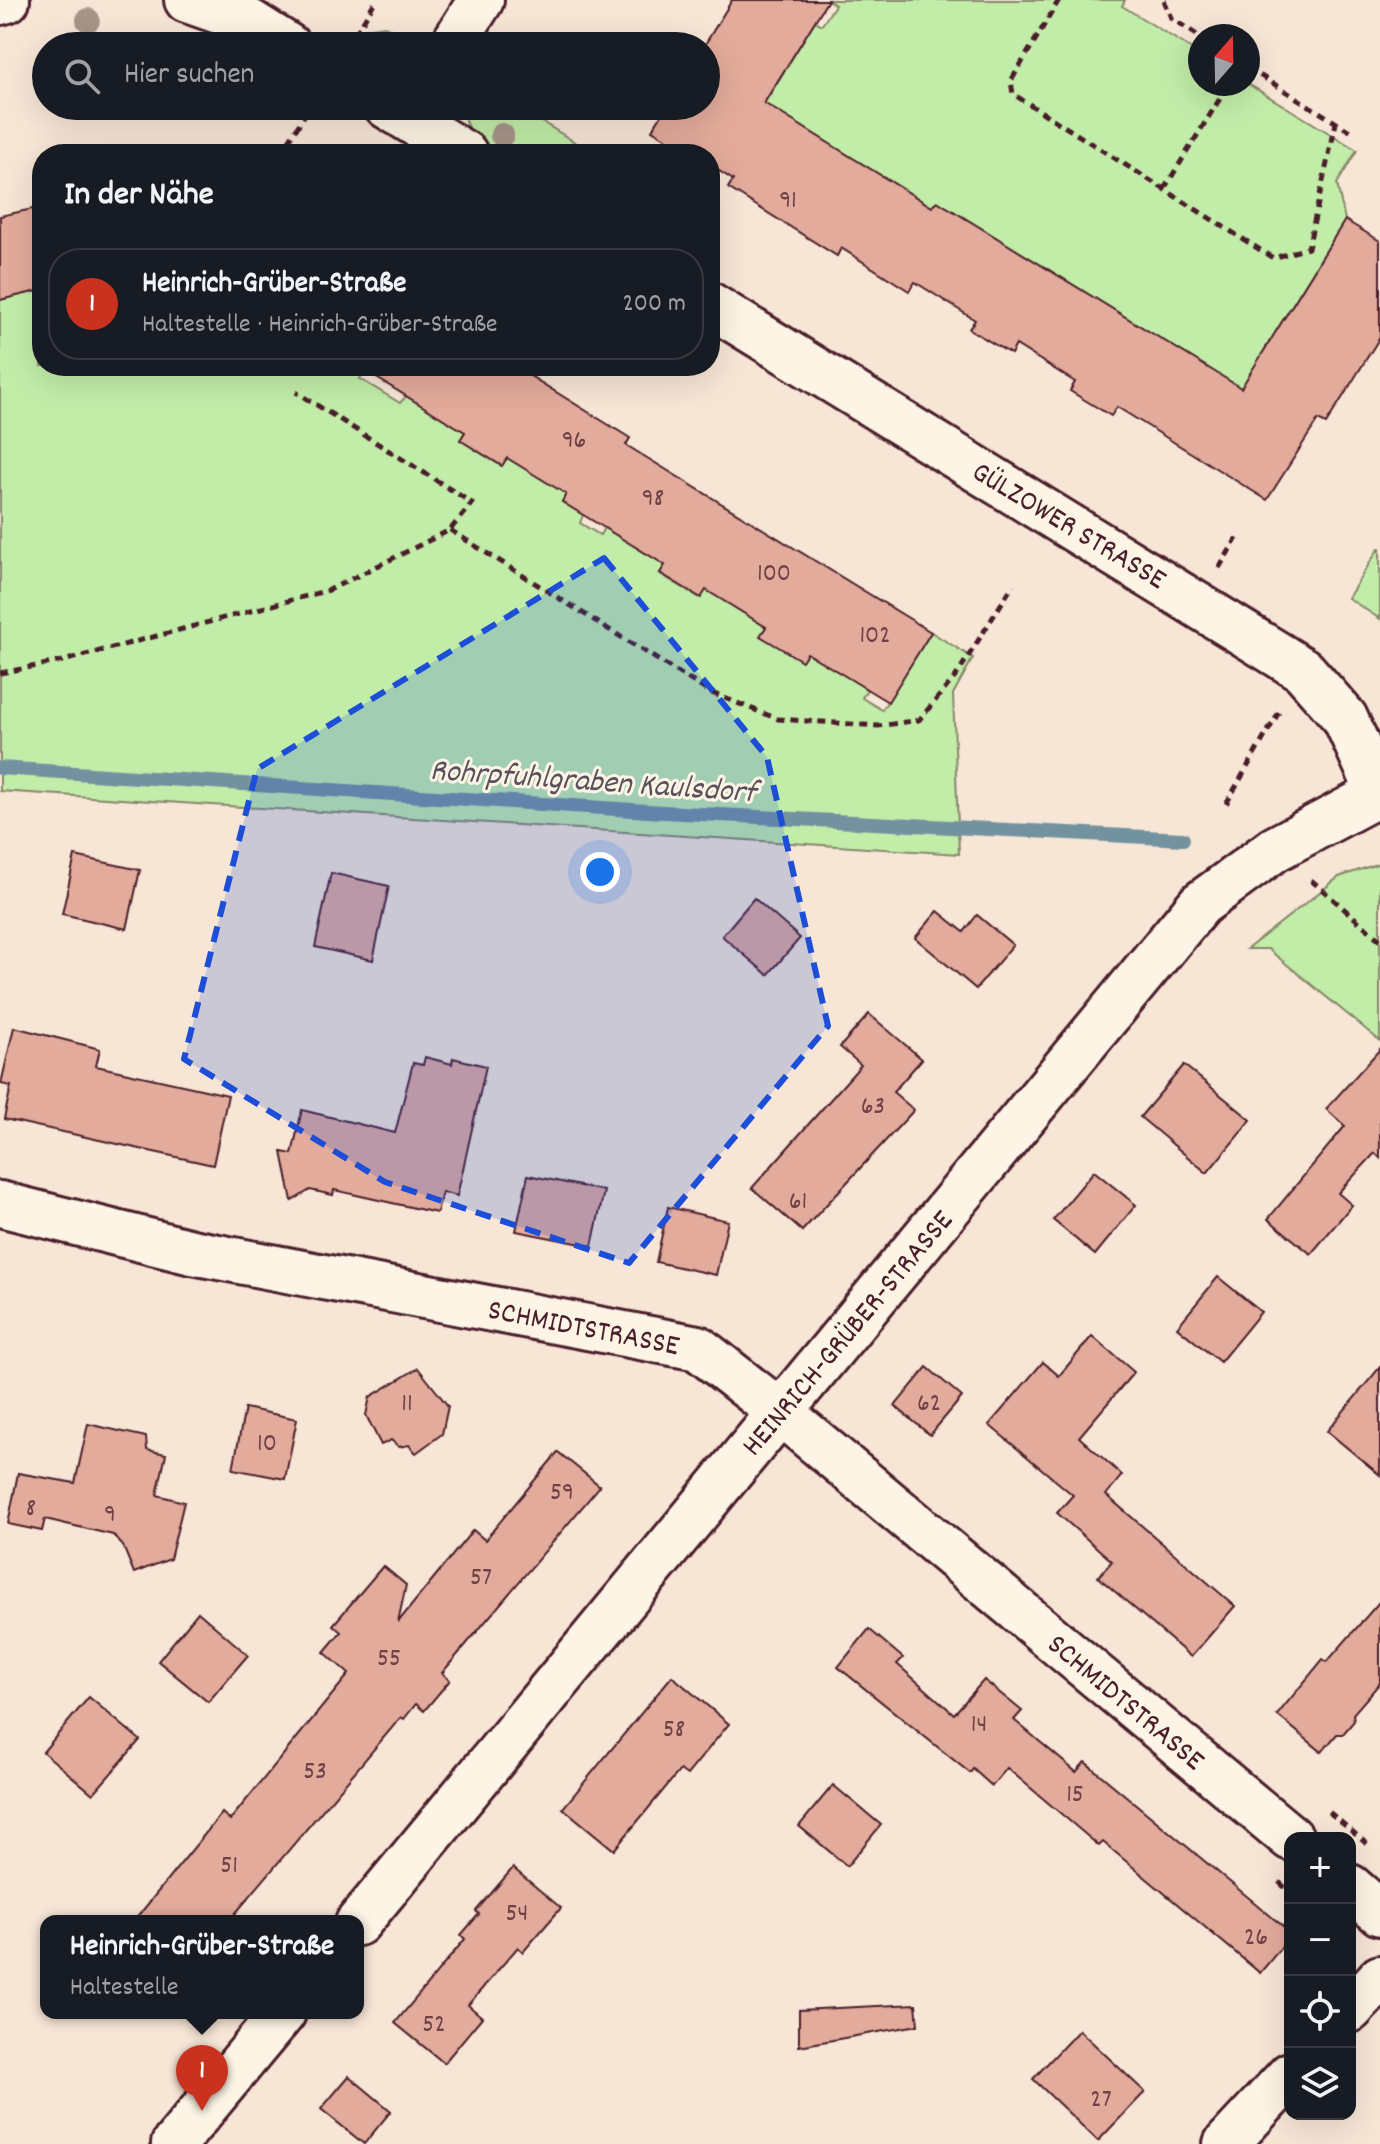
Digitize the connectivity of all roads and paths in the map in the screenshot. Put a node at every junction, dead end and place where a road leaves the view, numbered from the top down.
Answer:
1 (7, 0) edge
2 (187, 0) edge
3 (376, 0) edge
4 (481, 0) edge
5 (1059, 0) edge
6 (1164, 0) edge
7 (0, 2) edge
8 (1188, 29) edge
9 (266, 32) edge
10 (357, 32) edge
11 (461, 32) edge
12 (1260, 76) edge
13 (1222, 96) edge
14 (302, 120) edge
15 (416, 120) edge
16 (1336, 123) junction
17 (1353, 133) dead end
18 (287, 144) edge
19 (451, 144) edge
20 (1164, 189) junction
21 (720, 311) edge
22 (296, 392) dead end
23 (450, 530) junction
24 (1013, 585) dead end
25 (1303, 670) junction
26 (0, 673) edge
27 (1380, 793) edge
28 (1226, 804) dead end
29 (1309, 878) dead end
30 (1380, 940) edge
31 (0, 1204) edge
32 (780, 1412) junction
33 (1284, 1832) edge
34 (1356, 1892) edge
35 (1380, 1913) edge
36 (364, 1916) edge
37 (1380, 1978) edge
38 (1356, 2004) edge
39 (278, 2019) edge
40 (1284, 2081) edge
41 (174, 2144) edge
42 (1226, 2144) edge

1 - 7 street
2 - 9 street
3 - 10 path
4 - 11 street
5 - 20 path
6 - 8 path
12 - 16 path
13 - 20 path
14 - 18 path
15 - 19 street
16 - 17 path
16 - 20 path
21 - 25 street, GÜLZOWER STRASSE
22 - 23 path
23 - 24 path
23 - 26 path
25 - 27 street, GÜLZOWER STRASSE
25 - 28 path
27 - 32 street, HEINRICH-GRÜBER-STRASSE
29 - 30 path
31 - 32 street, SCHMIDTSTRASSE
32 - 33 street, SCHMIDTSTRASSE
32 - 36 street, HEINRICH-GRÜBER-STRASSE
34 - 35 street
37 - 38 street
39 - 41 street
40 - 42 street

